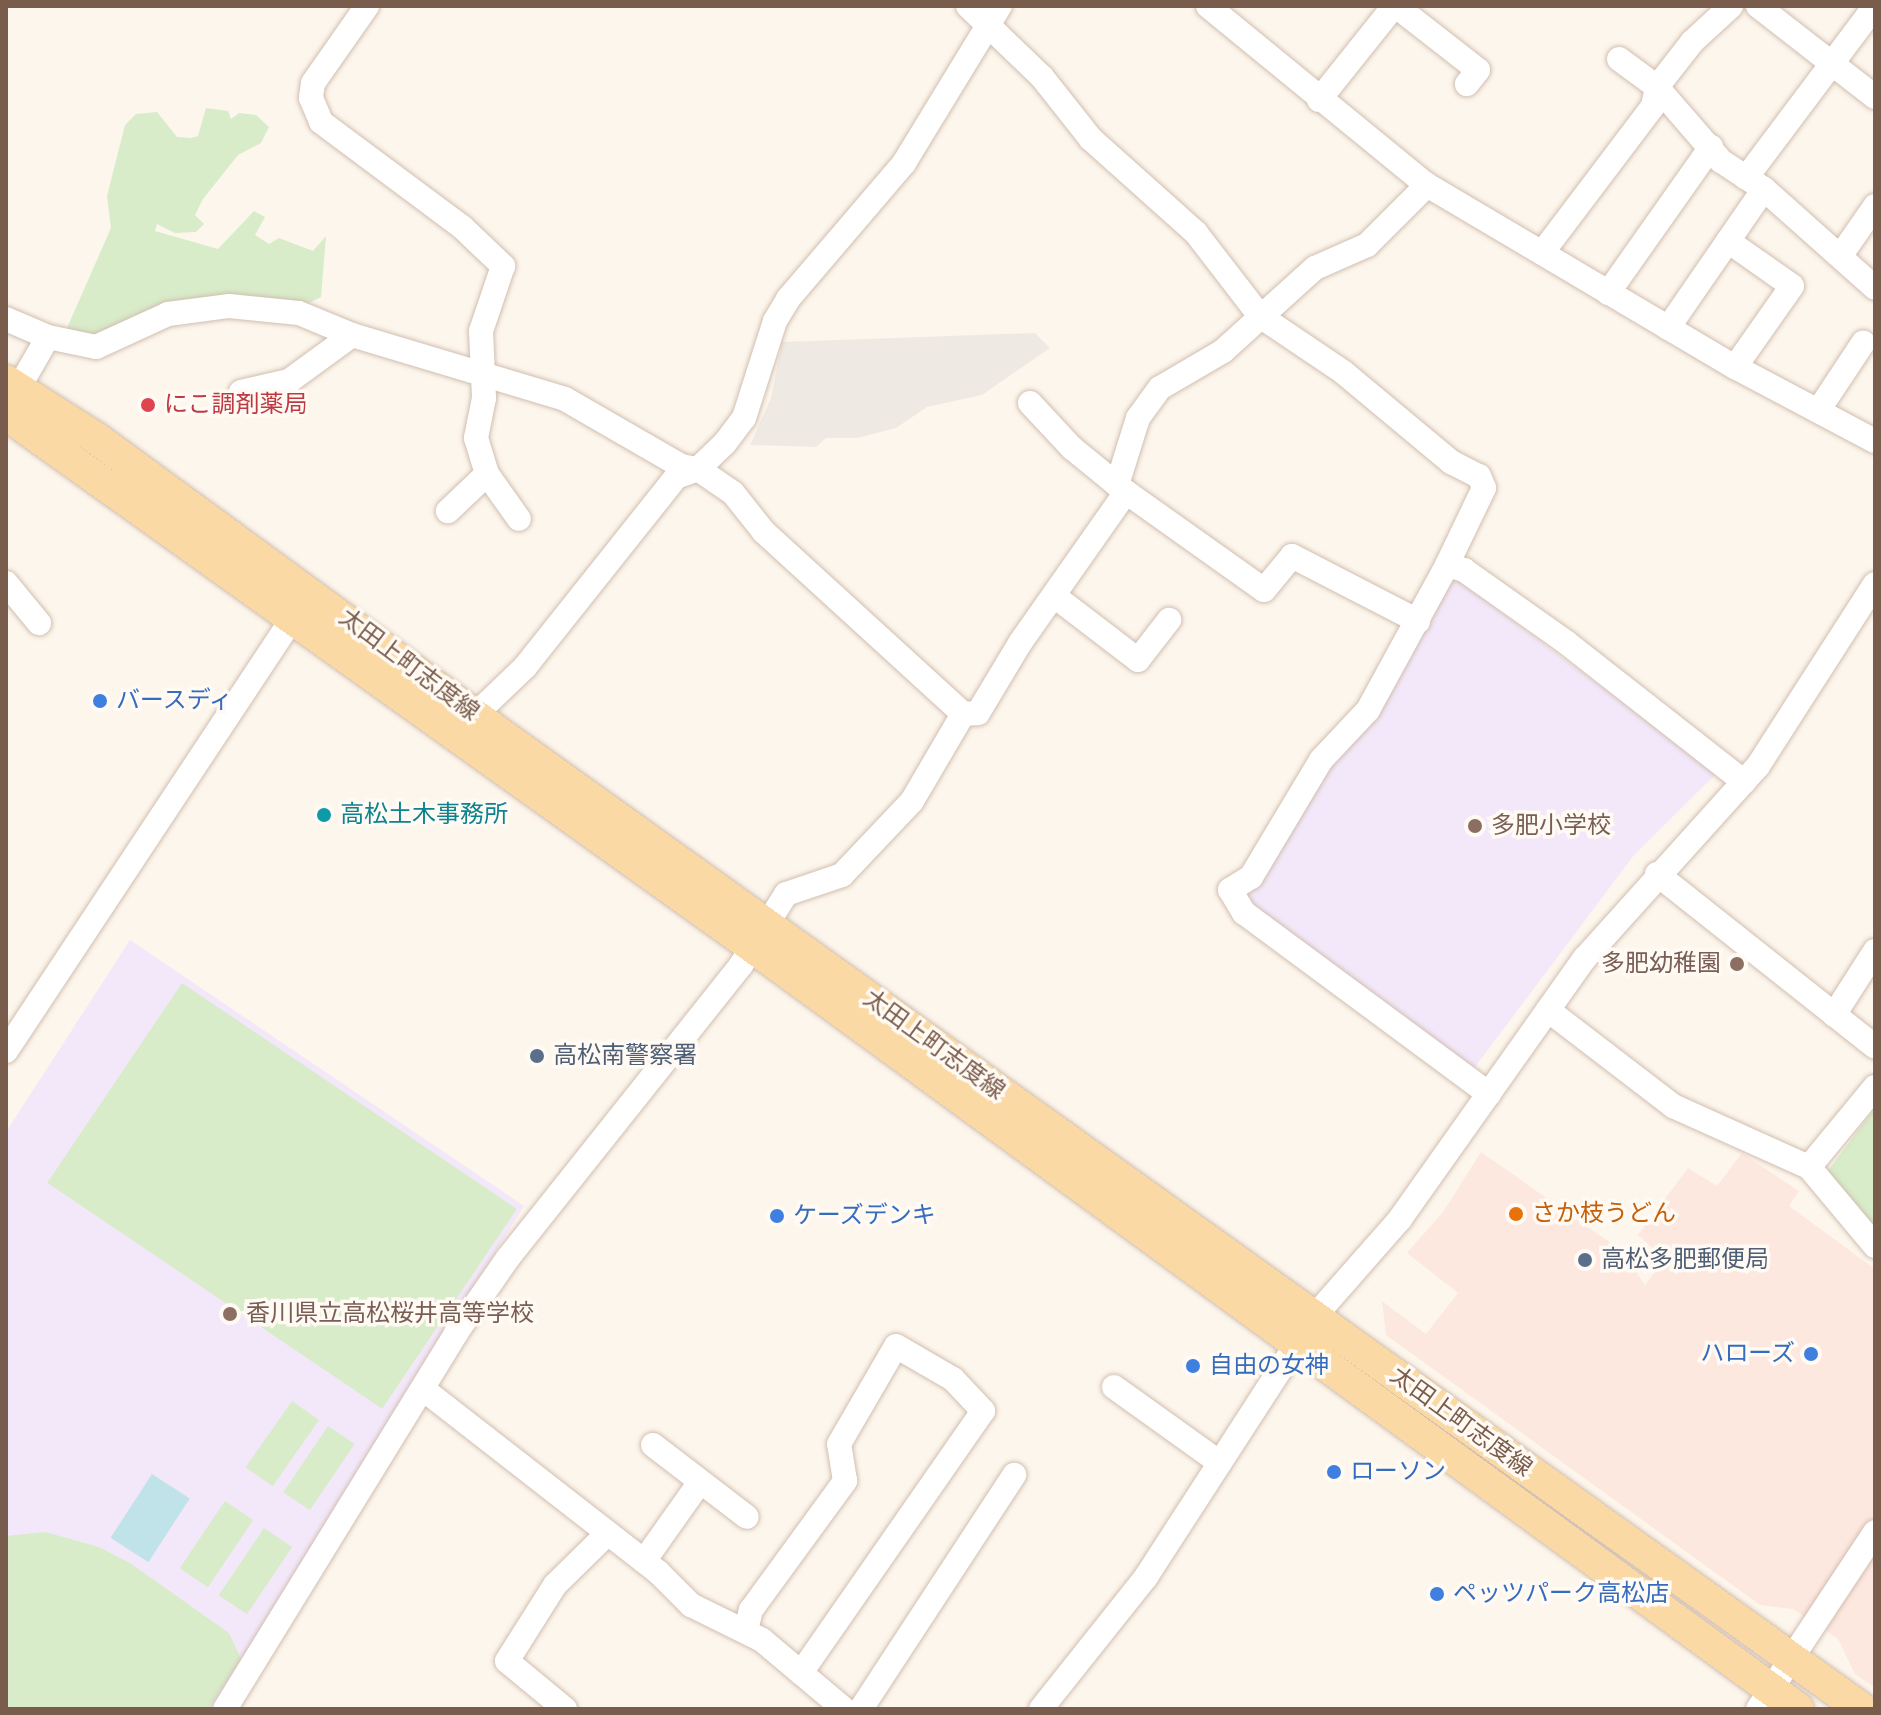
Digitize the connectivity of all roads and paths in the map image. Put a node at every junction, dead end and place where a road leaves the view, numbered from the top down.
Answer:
1 (367, 6) edge
2 (968, 6) edge
3 (1395, 6) edge
4 (1731, 6) edge
5 (1758, 6) edge
6 (1875, 6) edge
7 (1214, 8) edge
8 (995, 15) edge
9 (1619, 59) dead end
10 (1833, 62) junction
11 (1467, 84) dead end
12 (1657, 87) junction
13 (1875, 97) edge
14 (1319, 100) junction
15 (1711, 147) junction
16 (1755, 183) junction
17 (1427, 185) junction
18 (1875, 206) edge
19 (1728, 241) junction
20 (1542, 253) junction
21 (1841, 255) junction
22 (1875, 288) edge
23 (1608, 293) junction
24 (1260, 316) junction
25 (6, 319) edge
26 (1668, 328) junction
27 (352, 335) junction
28 (48, 337) junction
29 (1863, 343) dead end
30 (1735, 367) junction
31 (480, 370) junction
32 (241, 392) dead end
33 (9, 398) edge
34 (1030, 403) dead end
35 (1818, 411) junction
36 (1875, 441) edge
37 (698, 469) junction
38 (487, 474) junction
39 (1122, 489) junction
40 (448, 511) dead end
41 (519, 519) dead end
42 (1447, 565) junction
43 (6, 583) edge
44 (1875, 584) edge
45 (311, 592) junction
46 (1057, 598) junction
47 (1169, 620) dead end
48 (291, 621) junction
49 (1418, 621) junction
50 (39, 623) dead end
51 (963, 714) junction
52 (486, 735) junction
53 (1744, 782) junction
54 (1657, 874) junction
55 (761, 936) junction
56 (1875, 951) edge
57 (1548, 1010) junction
58 (1834, 1015) junction
59 (1875, 1047) edge
60 (6, 1051) edge
61 (1875, 1087) edge
62 (1489, 1094) junction
63 (1809, 1167) junction
64 (1875, 1246) edge
65 (1306, 1331) junction
66 (1114, 1387) dead end
67 (423, 1389) junction
68 (653, 1445) dead end
69 (1220, 1463) junction
70 (1014, 1475) dead end
71 (700, 1482) junction
72 (747, 1517) dead end
73 (1875, 1532) edge
74 (608, 1533) junction
75 (644, 1561) junction
76 (746, 1631) junction
77 (1791, 1658) junction
78 (801, 1673) junction
79 (1764, 1699) edge
80 (225, 1709) edge
81 (565, 1709) edge
82 (843, 1709) edge
83 (861, 1709) edge
84 (1041, 1709) edge
85 (1798, 1709) edge
86 (1862, 1709) edge

1 - 31 street
2 - 8 street
3 - 11 street
3 - 14 street
4 - 12 street
5 - 10 street
6 - 10 street
7 - 14 street
8 - 24 street
8 - 37 street
9 - 12 street
10 - 13 street
10 - 16 street
12 - 15 street
12 - 20 street
14 - 17 street
15 - 16 street
15 - 23 street
16 - 19 street
16 - 21 street
17 - 20 street
17 - 24 street
18 - 21 street
19 - 26 street
19 - 30 street
20 - 23 street
21 - 22 street
23 - 26 street
24 - 39 street
24 - 42 street
25 - 28 street
26 - 30 street
27 - 28 street
27 - 31 street
27 - 32 street
28 - 33 street
29 - 35 street
30 - 35 street
31 - 37 street
31 - 38 street
33 - 45 main road, 太田上町志度線
33 - 48 main road, 太田上町志度線
34 - 39 street
35 - 36 street
37 - 51 street
37 - 52 street
38 - 40 street
38 - 41 street
39 - 46 street
39 - 49 street
42 - 49 street
42 - 53 street
43 - 50 street
44 - 53 street
45 - 48 street
45 - 52 main road, 太田上町志度線
46 - 47 street
46 - 51 street
48 - 52 main road, 太田上町志度線
48 - 60 street
49 - 62 street
51 - 55 street
52 - 55 main road, 太田上町志度線
53 - 54 street
54 - 57 street
54 - 58 street
55 - 65 main road, 太田上町志度線
55 - 67 street
56 - 58 street
57 - 62 street
57 - 63 street
58 - 59 street
61 - 63 street
62 - 65 street
63 - 64 street
65 - 69 street
65 - 77 main road, 太田上町志度線
65 - 79 main road, 太田上町志度線
66 - 69 street
67 - 74 street
67 - 80 street
68 - 71 street
69 - 84 street
70 - 83 street
71 - 72 street
71 - 75 street
73 - 77 street
74 - 75 street
74 - 81 street
75 - 76 street
76 - 78 street
76 - 78 street
77 - 79 street
77 - 86 main road, 太田上町志度線
78 - 82 street
79 - 85 main road, 太田上町志度線

